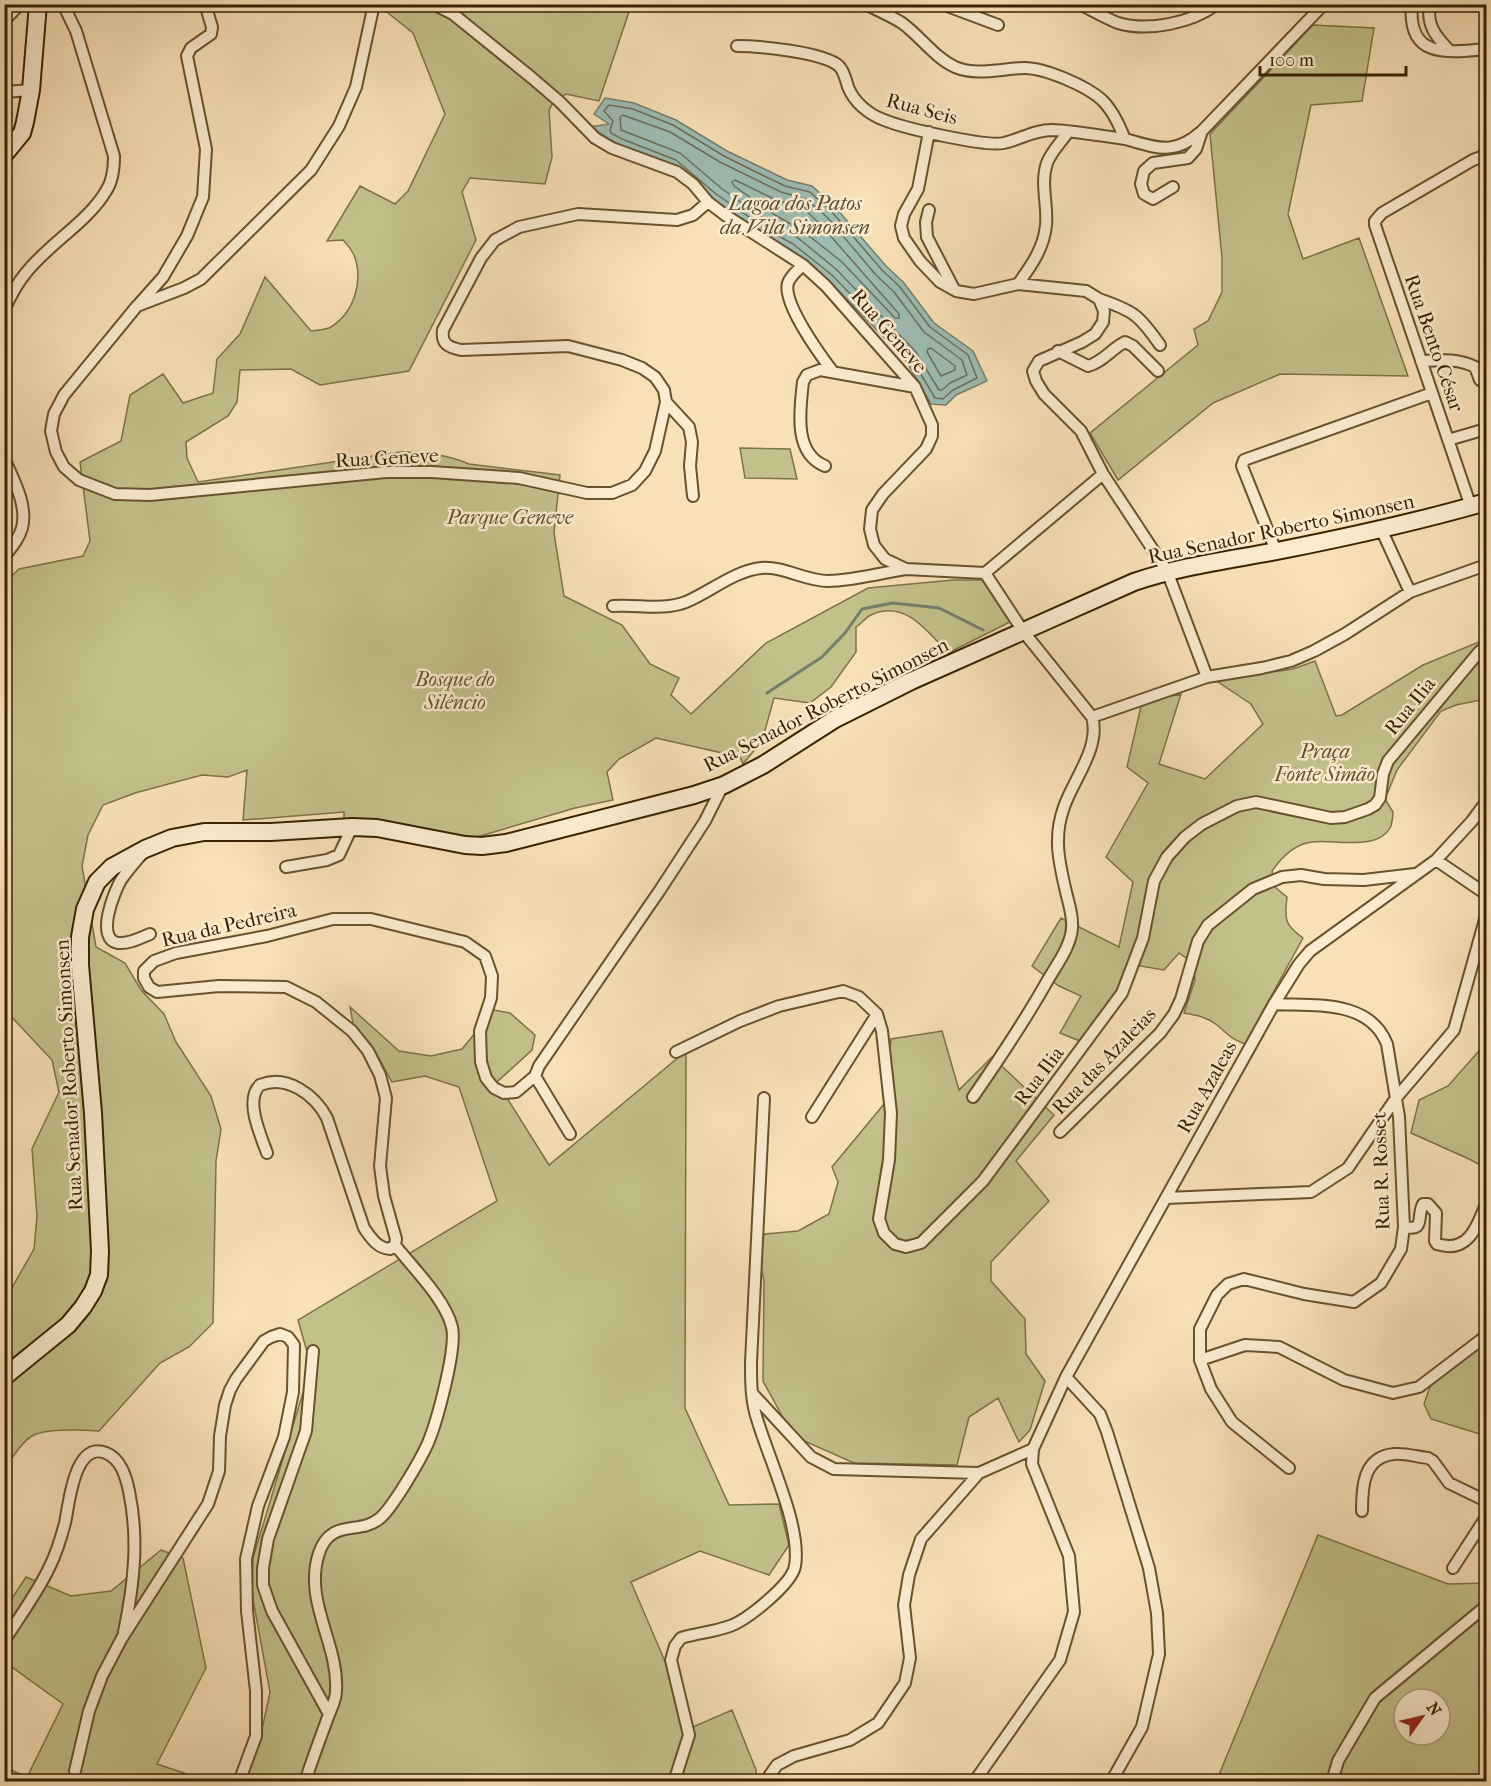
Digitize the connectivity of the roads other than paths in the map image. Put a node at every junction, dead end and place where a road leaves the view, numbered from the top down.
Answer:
1 (20, 4) edge
2 (38, 4) edge
3 (63, 4) edge
4 (205, 4) edge
5 (374, 4) edge
6 (433, 4) edge
7 (865, 4) edge
8 (942, 4) edge
9 (1079, 4) edge
10 (1217, 4) edge
11 (1324, 4) edge
12 (1412, 4) edge
13 (1430, 4) edge
14 (4, 21) edge
15 (998, 25) dead end
16 (737, 46) dead end
17 (1486, 49) edge
18 (1451, 51) junction
19 (30, 90) junction
20 (4, 92) edge
21 (1202, 131) junction
22 (929, 132) junction
23 (1068, 132) junction
24 (1125, 139) junction
25 (4, 155) edge
26 (1486, 155) edge
27 (1173, 187) dead end
28 (708, 202) junction
29 (929, 210) dead end
30 (803, 265) junction
31 (1018, 284) junction
32 (956, 291) junction
33 (1099, 299) junction
34 (137, 306) junction
35 (4, 310) edge
36 (1160, 345) dead end
37 (1058, 351) junction
38 (1421, 361) junction
39 (1158, 370) dead end
40 (833, 372) junction
41 (1480, 380) dead end
42 (915, 387) junction
43 (1432, 393) junction
44 (666, 402) junction
45 (1486, 429) edge
46 (1448, 440) junction
47 (4, 458) edge
48 (825, 466) dead end
49 (1103, 474) junction
50 (693, 496) dead end
51 (1479, 504) edge
52 (1382, 529) junction
53 (1276, 551) junction
54 (4, 557) edge
55 (1486, 565) edge
56 (906, 569) junction
57 (1167, 571) junction
58 (985, 573) junction
59 (1410, 592) junction
60 (613, 606) dead end
61 (1023, 631) junction
62 (1486, 646) edge
63 (1207, 677) junction
64 (1092, 717) junction
65 (724, 785) junction
66 (1486, 802) edge
67 (352, 827) junction
68 (145, 849) junction
69 (1436, 860) junction
70 (286, 867) dead end
71 (1418, 874) junction
72 (1486, 894) edge
73 (1486, 916) edge
74 (150, 934) dead end
75 (1274, 1004) junction
76 (876, 1014) junction
77 (676, 1052) dead end
78 (535, 1076) junction
79 (974, 1097) dead end
80 (764, 1098) dead end
81 (1396, 1098) junction
82 (812, 1117) dead end
83 (1060, 1132) dead end
84 (570, 1134) dead end
85 (267, 1153) dead end
86 (1166, 1197) junction
87 (1486, 1201) edge
88 (1404, 1227) junction
89 (395, 1245) junction
90 (1486, 1336) edge
91 (314, 1352) dead end
92 (1200, 1360) junction
93 (4, 1377) edge
94 (1066, 1377) junction
95 (751, 1392) junction
96 (1033, 1449) junction
97 (1289, 1468) dead end
98 (979, 1473) junction
99 (1486, 1501) edge
100 (1362, 1511) dead end
101 (1486, 1516) edge
102 (1453, 1568) dead end
103 (1486, 1606) edge
104 (122, 1638) junction
105 (4, 1641) edge
106 (329, 1714) junction
107 (75, 1772) dead end
108 (239, 1782) edge
109 (305, 1782) edge
110 (674, 1782) edge
111 (765, 1782) edge
112 (974, 1782) edge
113 (1111, 1782) edge
114 (1332, 1782) edge

1 - 14 street
2 - 19 street
3 - 35 street
4 - 34 street
5 - 34 street, Rua Geneve
6 - 28 street, Rua Geneve
7 - 24 street
8 - 15 street
9 - 10 street
11 - 21 street
12 - 18 street
13 - 18 street
16 - 22 street, Rua Seis
17 - 18 street
19 - 20 street
19 - 25 street
21 - 24 street, Rua Seis
21 - 27 street
22 - 23 street, Rua Seis
22 - 32 street
23 - 24 street, Rua Seis
23 - 31 street
26 - 38 street, Rua Bento César
28 - 30 street, Rua Geneve
28 - 44 street
29 - 32 street
30 - 40 street
30 - 42 street, Rua Geneve
31 - 32 street
31 - 33 street
33 - 36 street
33 - 37 street
34 - 44 street, Rua Geneve
37 - 39 street
37 - 49 street
38 - 41 street
38 - 43 street, Rua Bento César
40 - 42 street
40 - 48 street
42 - 56 street, Rua Geneve
43 - 46 street, Rua Bento César
43 - 53 street
44 - 50 street
45 - 46 street
46 - 51 street, Rua Bento César
47 - 54 street
49 - 57 street
49 - 58 street
51 - 52 street, Rua Senador Roberto Simonsen
52 - 53 street, Rua Senador Roberto Simonsen
52 - 59 street
53 - 57 street, Rua Senador Roberto Simonsen
55 - 59 street
56 - 58 street, Rua Geneve
56 - 60 street
57 - 61 street, Rua Senador Roberto Simonsen
57 - 63 street
58 - 61 street
59 - 63 street
61 - 64 street
61 - 65 street, Rua Senador Roberto Simonsen
62 - 76 street, Rua Ilia
63 - 64 street
64 - 79 street
65 - 67 street, Rua Senador Roberto Simonsen
65 - 78 street, Rua da Pedreira
66 - 69 street, Rua Azaleas
67 - 68 street, Rua Senador Roberto Simonsen
67 - 70 street
68 - 74 street
68 - 93 street, Rua Senador Roberto Simonsen
69 - 71 street, Rua Azaleas
69 - 72 street
71 - 75 street, Rua Azaleas
71 - 83 street, Rua das Azaleias
73 - 81 street
75 - 81 street, Rua R. Rosset
75 - 86 street, Rua Azaleas
76 - 77 street
76 - 82 street
78 - 84 street
78 - 89 street, Rua da Pedreira
80 - 95 street
81 - 86 street
81 - 88 street, Rua R. Rosset
85 - 89 street
86 - 94 street, Rua Azaleas
87 - 88 street
88 - 92 street, Rua R. Rosset
89 - 106 street
90 - 92 street
91 - 106 street
92 - 97 street, Rua R. Rosset
94 - 96 street, Rua Azaleas
94 - 113 street
95 - 98 street
95 - 110 street
96 - 98 street
96 - 112 street
98 - 111 street
99 - 100 street
101 - 102 street
103 - 114 street
104 - 105 street
104 - 107 street
104 - 108 street
106 - 109 street

